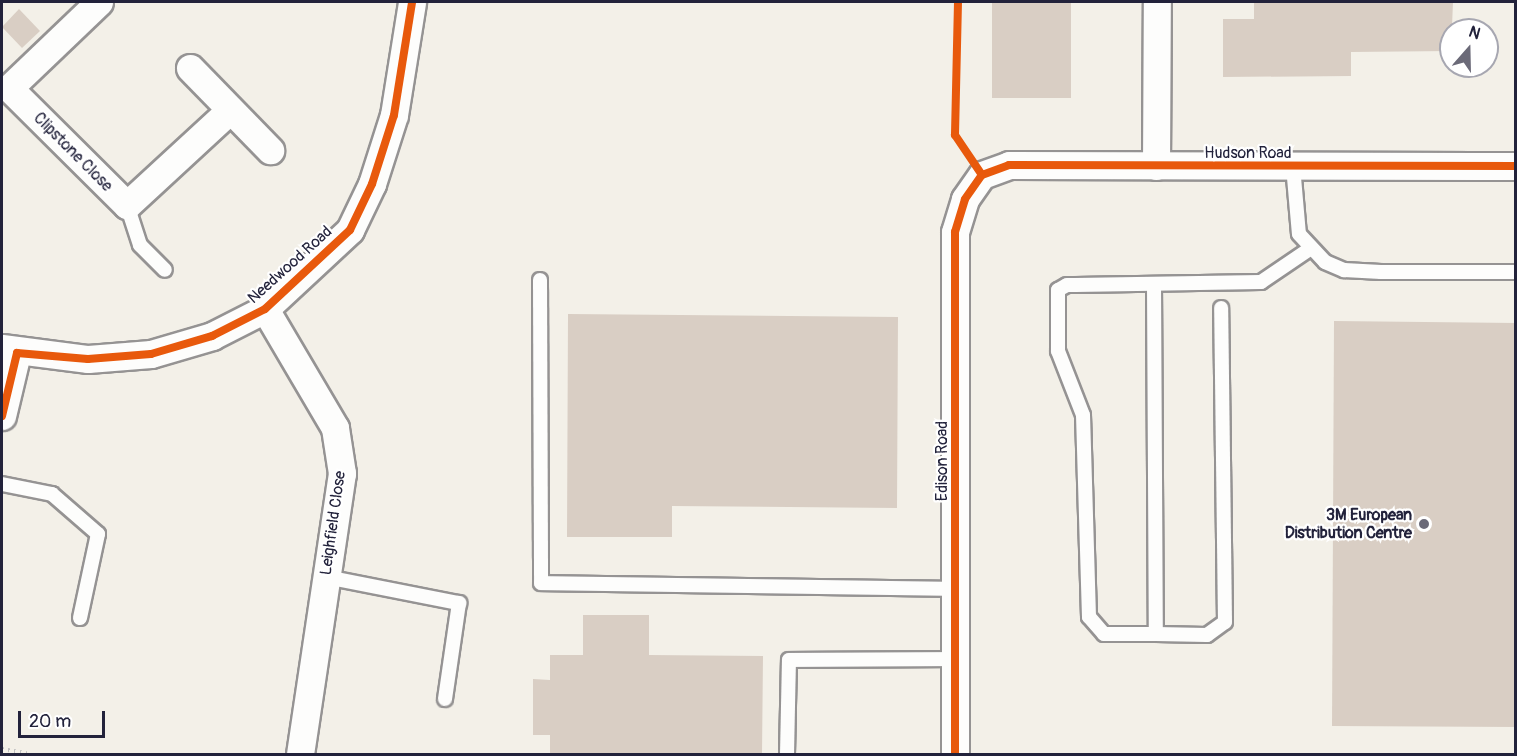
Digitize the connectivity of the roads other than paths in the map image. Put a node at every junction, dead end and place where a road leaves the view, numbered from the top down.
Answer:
1 (99, 2) edge
2 (412, 2) edge
3 (1157, 2) edge
4 (190, 68) dead end
5 (230, 110) junction
6 (270, 150) dead end
7 (1156, 166) junction
8 (1293, 166) junction
9 (1515, 166) edge
10 (981, 175) joint
11 (127, 205) junction
12 (1308, 250) junction
13 (165, 270) dead end
14 (1515, 272) edge
15 (540, 280) dead end
16 (1154, 284) junction
17 (1221, 308) dead end
18 (266, 309) junction
19 (9, 351) edge
20 (2, 416) edge
21 (2, 484) edge
22 (326, 577) junction
23 (955, 589) junction
24 (80, 618) dead end
25 (1156, 634) junction
26 (955, 659) junction
27 (445, 699) dead end
28 (300, 754) edge
29 (787, 754) edge
30 (955, 754) edge

1 - 11 street, Clipstone Close
2 - 18 street, Needwood Road
3 - 7 street
4 - 5 street
5 - 6 street
5 - 11 street, Clipstone Close
7 - 8 street, Hudson Road
7 - 10 street, Hudson Road
8 - 9 street, Hudson Road
8 - 12 lane
10 - 23 street, Edison Road
11 - 13 lane
12 - 14 lane
12 - 16 lane
15 - 23 lane
16 - 25 lane
16 - 25 lane
17 - 25 lane
18 - 19 street, Needwood Road
18 - 22 street, Leighfield Close
19 - 20 street
21 - 24 lane
22 - 27 lane
22 - 28 street, Leighfield Close
23 - 26 street, Edison Road
26 - 29 lane
26 - 30 street, Edison Road

